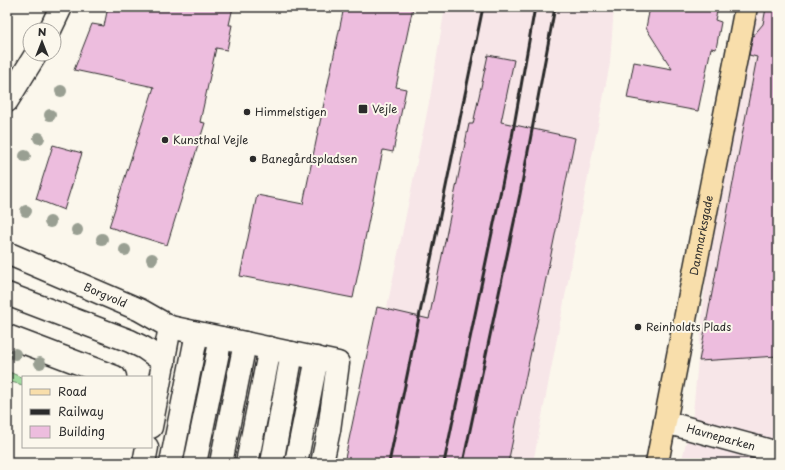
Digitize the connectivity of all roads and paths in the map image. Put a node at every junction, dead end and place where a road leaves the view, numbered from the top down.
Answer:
1 (61, 7) edge
2 (746, 7) edge
3 (54, 22) edge
4 (31, 62) edge
5 (7, 101) edge
6 (7, 253) edge
7 (7, 294) edge
8 (170, 327) junction
9 (197, 333) junction
10 (7, 336) edge
11 (221, 338) junction
12 (245, 343) junction
13 (270, 348) junction
14 (292, 353) junction
15 (327, 361) junction
16 (164, 362) junction
17 (112, 376) edge
18 (154, 392) edge
19 (152, 415) edge
20 (665, 422) junction
21 (148, 448) edge
22 (778, 453) edge
23 (144, 463) edge
24 (171, 463) edge
25 (195, 463) edge
26 (221, 463) edge
27 (247, 463) edge
28 (272, 463) edge
29 (296, 463) edge
30 (322, 463) edge
31 (656, 463) edge

1 - 3 street
2 - 20 main road, Danmarksgade
4 - 5 street
6 - 8 street, Borgvold
7 - 16 street
8 - 9 street, Borgvold
8 - 16 street
9 - 11 street, Borgvold
9 - 24 street
10 - 17 street
11 - 12 street, Borgvold
11 - 25 street
12 - 13 street, Borgvold
12 - 26 street
13 - 14 street, Borgvold
13 - 27 street
14 - 15 street, Borgvold
14 - 28 street
15 - 29 street
15 - 30 street
16 - 18 street
18 - 19 street
20 - 22 street, Havneparken
20 - 31 main road, Danmarksgade
21 - 23 street

